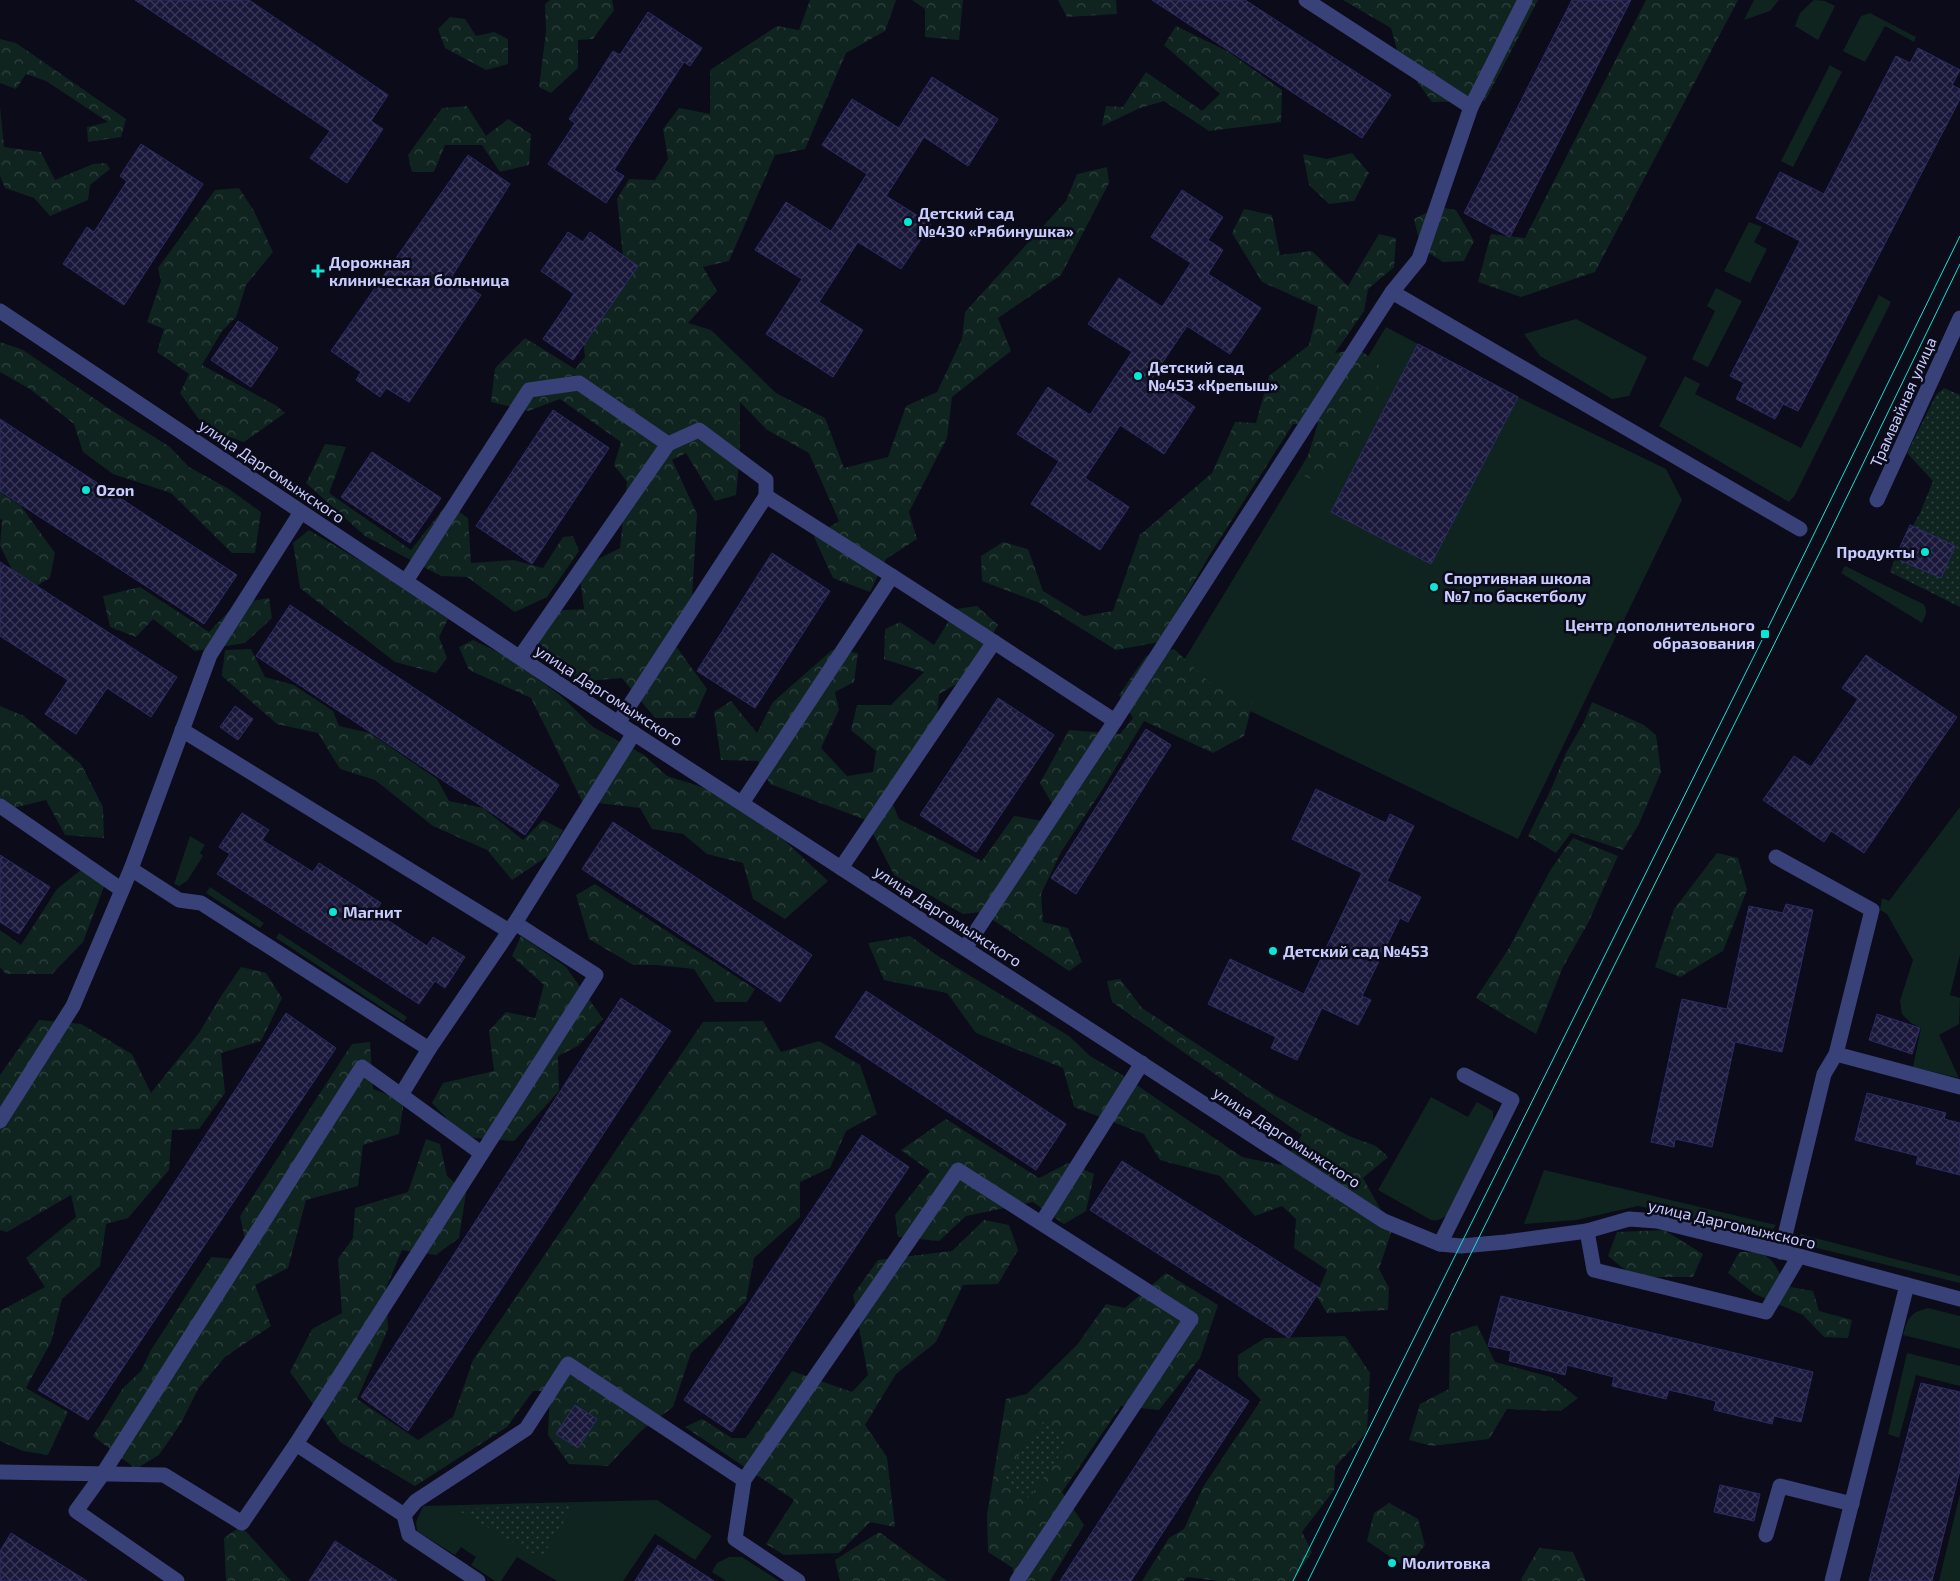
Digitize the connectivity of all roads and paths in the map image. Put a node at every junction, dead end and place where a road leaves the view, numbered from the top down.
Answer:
1 (1306, 0) edge
2 (1525, 0) edge
3 (1471, 107) junction
4 (1392, 292) junction
5 (0, 311) edge
6 (1960, 318) edge
7 (668, 444) junction
8 (766, 496) junction
9 (1877, 500) dead end
10 (301, 512) junction
11 (1800, 529) dead end
12 (892, 576) junction
13 (406, 581) junction
14 (994, 642) junction
15 (520, 657) junction
16 (1114, 721) junction
17 (618, 723) junction
18 (182, 730) junction
19 (634, 733) junction
20 (742, 803) junction
21 (0, 806) edge
22 (1776, 857) dead end
23 (841, 868) junction
24 (132, 869) junction
25 (122, 890) junction
26 (512, 927) junction
27 (965, 948) junction
28 (429, 1049) junction
29 (1836, 1054) junction
30 (1142, 1063) junction
31 (1464, 1075) dead end
32 (1960, 1087) edge
33 (401, 1095) junction
34 (0, 1121) edge
35 (481, 1153) junction
36 (1042, 1222) junction
37 (1587, 1231) junction
38 (1440, 1244) junction
39 (1781, 1252) junction
40 (1799, 1256) junction
41 (1907, 1285) junction
42 (1960, 1299) edge
43 (296, 1444) junction
44 (0, 1472) edge
45 (102, 1475) junction
46 (744, 1480) junction
47 (1852, 1504) junction
48 (404, 1515) junction
49 (1766, 1535) dead end
50 (177, 1581) edge
51 (478, 1581) edge
52 (798, 1581) edge
53 (1018, 1581) edge
54 (1832, 1581) edge

1 - 3 street
2 - 3 street
3 - 4 street
4 - 11 street
4 - 16 street
5 - 10 street, улица Даргомыжского
6 - 9 street, Трамвайная улица
7 - 8 street
7 - 13 street
7 - 15 street
8 - 12 street
8 - 17 street
10 - 13 street, улица Даргомыжского
10 - 18 street
12 - 14 street
12 - 20 street
13 - 15 street, улица Даргомыжского
14 - 16 street
14 - 23 street
15 - 17 street, улица Даргомыжского
16 - 27 street
17 - 19 street, улица Даргомыжского
18 - 24 street
18 - 26 street
19 - 20 street, улица Даргомыжского
19 - 26 street
20 - 23 street, улица Даргомыжского
21 - 25 street
22 - 29 street
23 - 27 street, улица Даргомыжского
24 - 25 street
24 - 28 street
25 - 34 street
26 - 28 street
26 - 35 street
27 - 30 street, улица Даргомыжского
28 - 33 street
29 - 32 street
29 - 39 street
30 - 36 street
30 - 38 street, улица Даргомыжского
31 - 38 street
33 - 35 street
33 - 45 street
35 - 43 street
36 - 46 street
36 - 53 street
37 - 38 street, улица Даргомыжского
37 - 39 street, улица Даргомыжского
37 - 40 street
39 - 40 street, улица Даргомыжского
40 - 41 street, улица Даргомыжского
41 - 42 street, улица Даргомыжского
41 - 47 street
43 - 45 street
43 - 48 street
44 - 45 street
45 - 50 street
46 - 48 street
46 - 52 street
47 - 49 street
47 - 54 street
48 - 51 street

